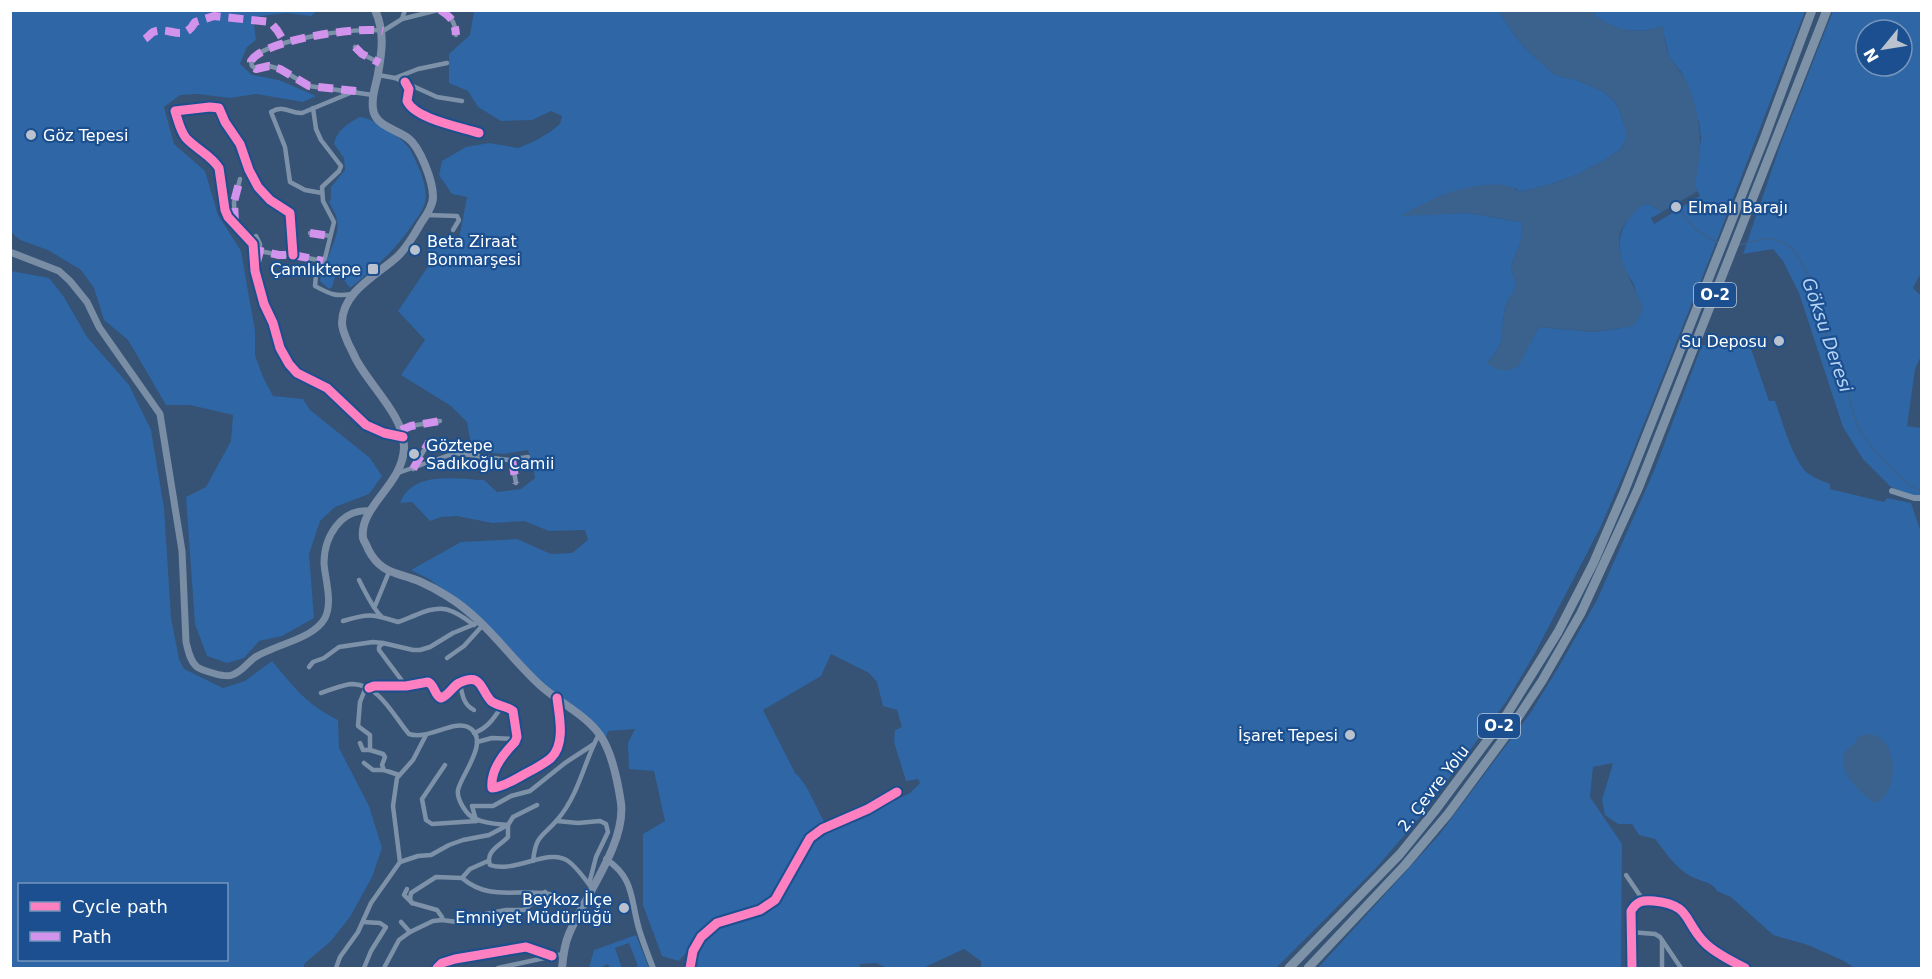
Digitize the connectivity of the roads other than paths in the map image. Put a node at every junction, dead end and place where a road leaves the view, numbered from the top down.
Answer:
1 (375, 10) edge
2 (405, 10) edge
3 (439, 10) edge
4 (1812, 10) edge
5 (1827, 10) edge
6 (402, 19) junction
7 (383, 31) junction
8 (456, 34) dead end
9 (355, 47) dead end
10 (380, 63) junction
11 (447, 63) dead end
12 (378, 75) junction
13 (396, 78) junction
14 (405, 82) junction
15 (356, 91) junction
16 (372, 95) junction
17 (462, 101) dead end
18 (313, 108) junction
19 (479, 133) dead end
20 (240, 179) dead end
21 (322, 193) junction
22 (426, 215) junction
23 (235, 225) junction
24 (453, 230) dead end
25 (310, 233) dead end
26 (256, 236) dead end
27 (330, 236) junction
28 (260, 251) junction
29 (10, 252) edge
30 (293, 255) junction
31 (323, 261) junction
32 (255, 271) junction
33 (352, 294) junction
34 (440, 421) dead end
35 (402, 434) junction
36 (429, 442) dead end
37 (528, 457) dead end
38 (512, 460) junction
39 (413, 469) junction
40 (398, 473) junction
41 (516, 483) dead end
42 (1892, 491) dead end
43 (1922, 498) edge
44 (370, 511) junction
45 (388, 572) junction
46 (359, 580) dead end
47 (375, 606) junction
48 (381, 616) junction
49 (343, 621) dead end
50 (479, 624) junction
51 (383, 643) junction
52 (447, 658) dead end
53 (309, 667) dead end
54 (460, 683) junction
55 (406, 686) junction
56 (367, 688) junction
57 (321, 693) dead end
58 (557, 698) junction
59 (502, 706) junction
60 (474, 710) dead end
61 (474, 732) junction
62 (599, 734) junction
63 (426, 735) junction
64 (516, 739) junction
65 (477, 742) junction
66 (360, 743) dead end
67 (594, 744) junction
68 (370, 750) junction
69 (364, 763) dead end
70 (445, 765) dead end
71 (384, 770) junction
72 (399, 775) junction
73 (897, 792) dead end
74 (537, 805) dead end
75 (478, 820) junction
76 (557, 820) junction
77 (508, 825) junction
78 (606, 859) junction
79 (488, 861) junction
80 (533, 861) junction
81 (400, 862) junction
82 (1626, 875) dead end
83 (462, 878) junction
84 (591, 886) junction
85 (408, 889) dead end
86 (545, 892) junction
87 (1643, 900) junction
88 (412, 903) junction
89 (583, 906) junction
90 (442, 920) junction
91 (363, 922) junction
92 (401, 922) dead end
93 (1630, 932) junction
94 (410, 933) junction
95 (1662, 940) junction
96 (564, 954) junction
97 (552, 956) junction
98 (336, 969) edge
99 (364, 969) edge
100 (384, 969) edge
101 (437, 969) edge
102 (498, 969) edge
103 (562, 969) edge
104 (653, 969) edge
105 (690, 969) edge
106 (1289, 969) edge
107 (1308, 969) edge
108 (1632, 969) edge
109 (1662, 969) edge
110 (1681, 969) edge
111 (1745, 969) edge

1 - 7 main road
2 - 6 street
3 - 6 street
3 - 8 street
4 - 106 highway, 2. Çevre Yolu / O-2
5 - 107 highway, 2. Çevre Yolu / O-2
6 - 7 street
7 - 10 main road
7 - 15 street
9 - 10 street
10 - 12 main road
11 - 13 street
12 - 13 street
12 - 16 main road
13 - 14 street
14 - 17 street
14 - 19 street
15 - 16 street
15 - 18 street
16 - 22 main road
18 - 21 street
18 - 21 street
20 - 23 street
21 - 27 street
22 - 24 street
22 - 33 main road
23 - 30 street
23 - 32 street
25 - 27 street
26 - 28 street
27 - 31 street
28 - 30 street
28 - 32 street
29 - 44 main road
30 - 31 street
31 - 33 street
32 - 35 street
33 - 35 main road
34 - 35 street
35 - 40 main road
36 - 39 street
37 - 38 street
38 - 39 street
38 - 41 street
39 - 40 street
40 - 44 main road
42 - 43 street
44 - 45 main road
45 - 47 street
45 - 50 main road
46 - 47 street
47 - 48 street
48 - 49 street
48 - 50 street
50 - 51 street
50 - 52 street
50 - 58 main road
51 - 53 street
51 - 55 street
54 - 55 street
54 - 59 street
54 - 60 street
55 - 56 street
56 - 57 street
56 - 63 street
56 - 68 street
58 - 62 main road
58 - 64 street
59 - 61 street
59 - 64 street
61 - 63 street
61 - 65 street
62 - 67 street
62 - 78 main road
63 - 72 street
64 - 65 street
65 - 75 street
66 - 68 street
67 - 75 street
67 - 76 street
68 - 71 street
69 - 71 street
70 - 75 street
71 - 72 street
72 - 81 street
73 - 105 street
74 - 77 street
75 - 77 street
76 - 80 street
76 - 84 street
77 - 79 street
77 - 81 street
78 - 84 main road
78 - 104 street
79 - 80 street
79 - 83 street
80 - 84 street
81 - 91 street
82 - 87 street
83 - 86 street
83 - 88 street
84 - 89 main road
85 - 88 street
86 - 89 street
86 - 90 street
87 - 93 street
87 - 111 street
88 - 90 street
89 - 96 main road
90 - 94 street
91 - 98 street
91 - 99 street
92 - 94 street
93 - 95 street
93 - 108 street
94 - 100 street
95 - 109 street
95 - 110 street
96 - 97 street
96 - 103 main road
97 - 101 street
97 - 102 street

